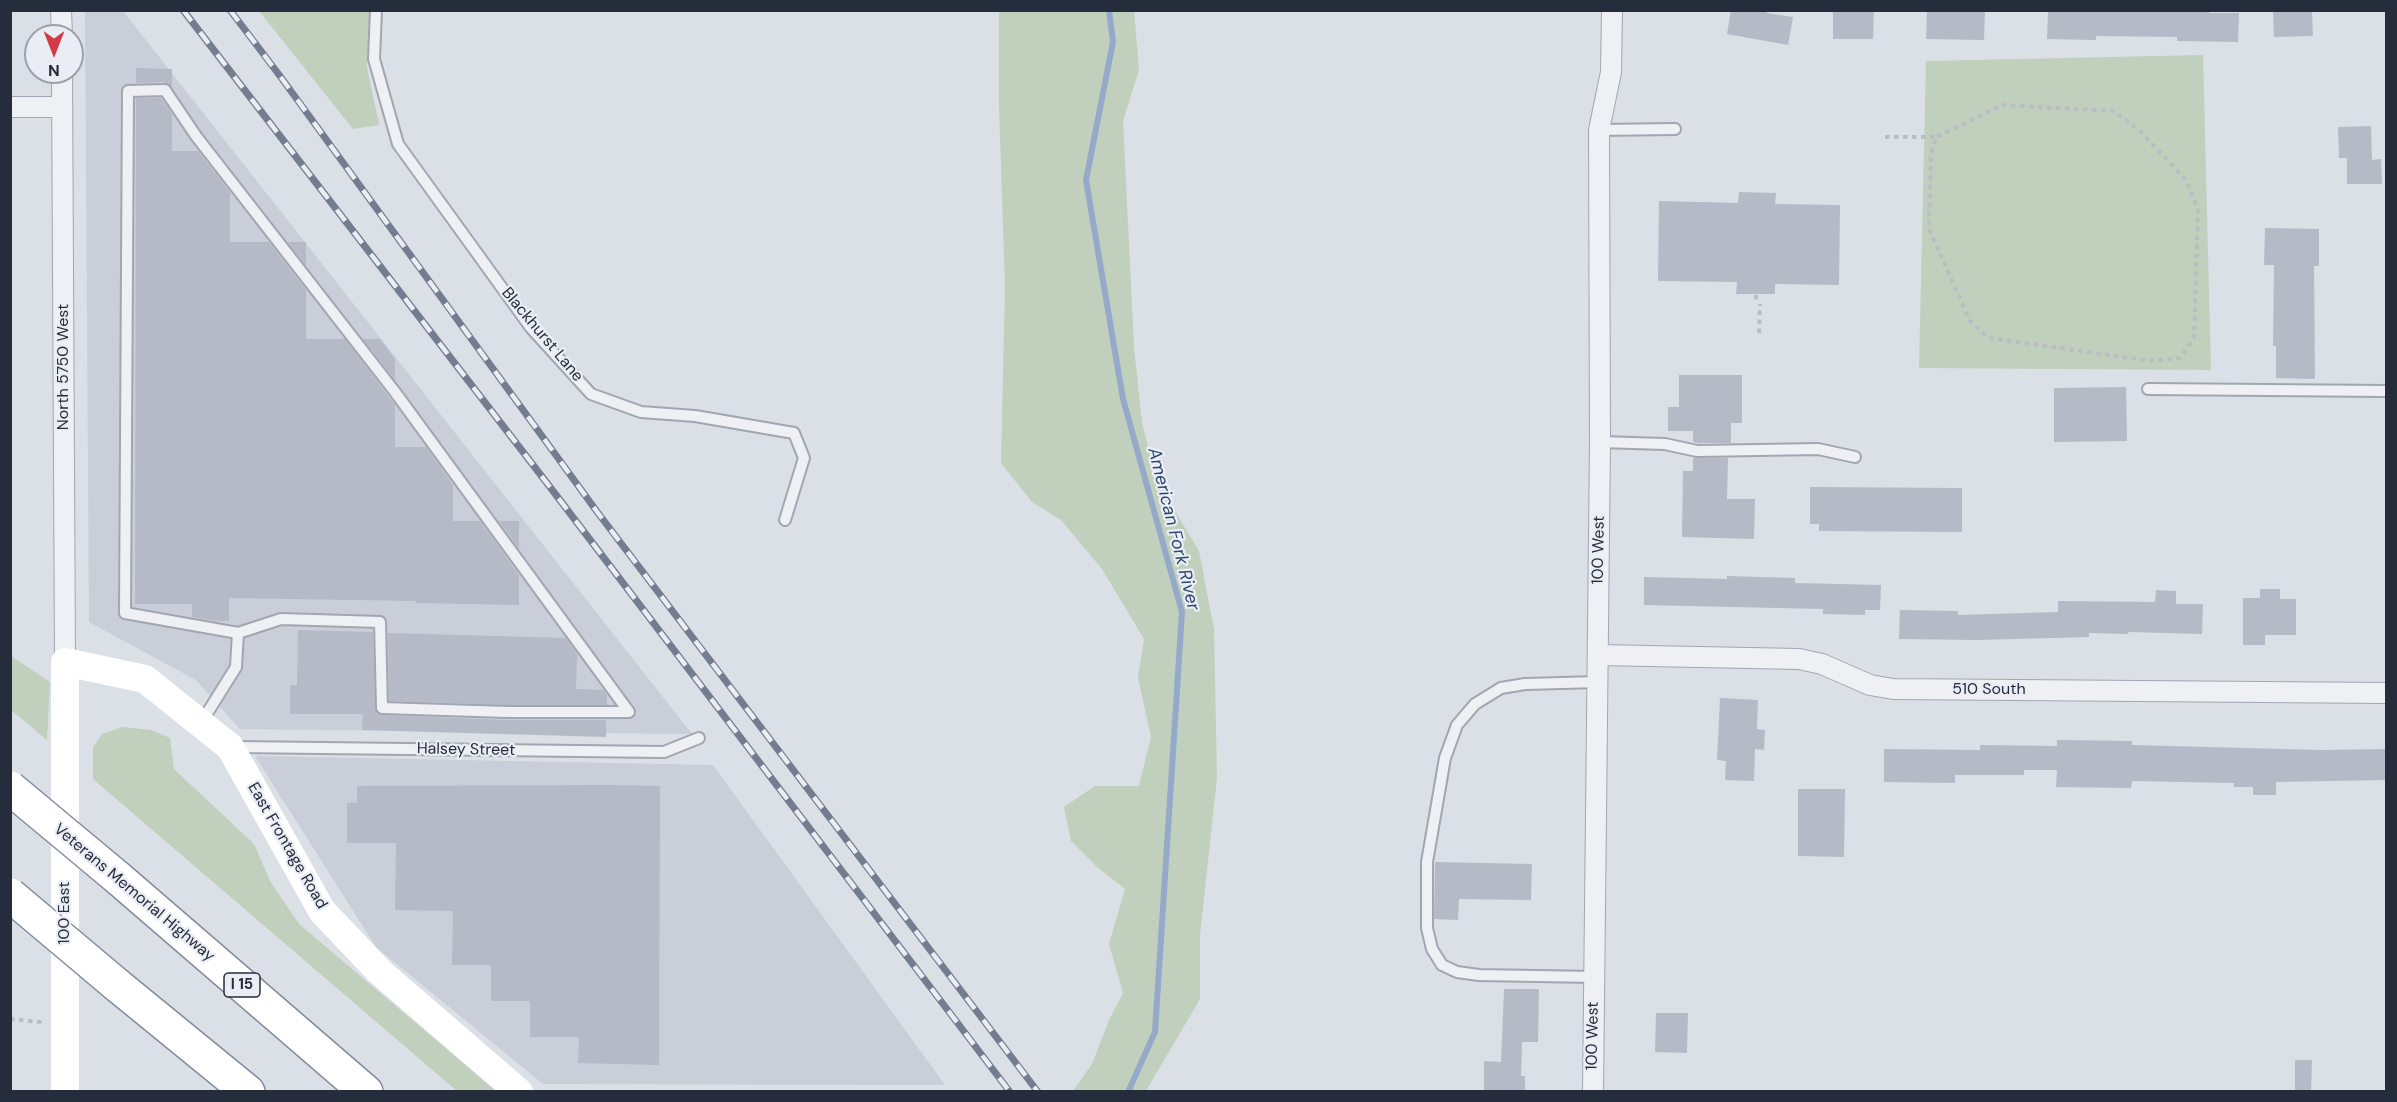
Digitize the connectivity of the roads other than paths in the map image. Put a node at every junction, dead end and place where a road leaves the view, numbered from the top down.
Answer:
1 (376, 10) edge
2 (1612, 10) edge
3 (62, 84) edge
4 (10, 107) edge
5 (62, 107) junction
6 (1675, 129) dead end
7 (1599, 130) junction
8 (2148, 389) dead end
9 (2386, 391) edge
10 (1600, 442) junction
11 (1855, 457) dead end
12 (785, 520) dead end
13 (238, 633) junction
14 (1598, 655) junction
15 (65, 662) junction
16 (1598, 682) junction
17 (2386, 693) edge
18 (201, 724) junction
19 (699, 738) dead end
20 (230, 747) junction
21 (10, 788) edge
22 (10, 895) edge
23 (1594, 977) junction
24 (66, 1092) edge
25 (248, 1092) edge
26 (366, 1092) edge
27 (519, 1092) edge
28 (1593, 1092) edge

1 - 12 lane, Blackhurst Lane
2 - 7 street, 100 West
3 - 5 street, North 5750 West
4 - 5 street
5 - 15 street, North 5750 West
6 - 7 lane
7 - 10 street, 100 West
8 - 9 lane
10 - 11 lane
10 - 14 street, 100 West
13 - 13 lane
13 - 18 lane
14 - 16 street, 100 West
14 - 17 street, 510 South
15 - 18 street, East Frontage Road
15 - 24 street, 100 East
16 - 23 street, 100 West
16 - 23 lane
18 - 20 street, East Frontage Road
19 - 20 lane, Halsey Street
20 - 27 street, East Frontage Road
21 - 26 highway, Veterans Memorial Highway / I 15, bridge
22 - 25 highway, bridge
23 - 28 street, 100 West

